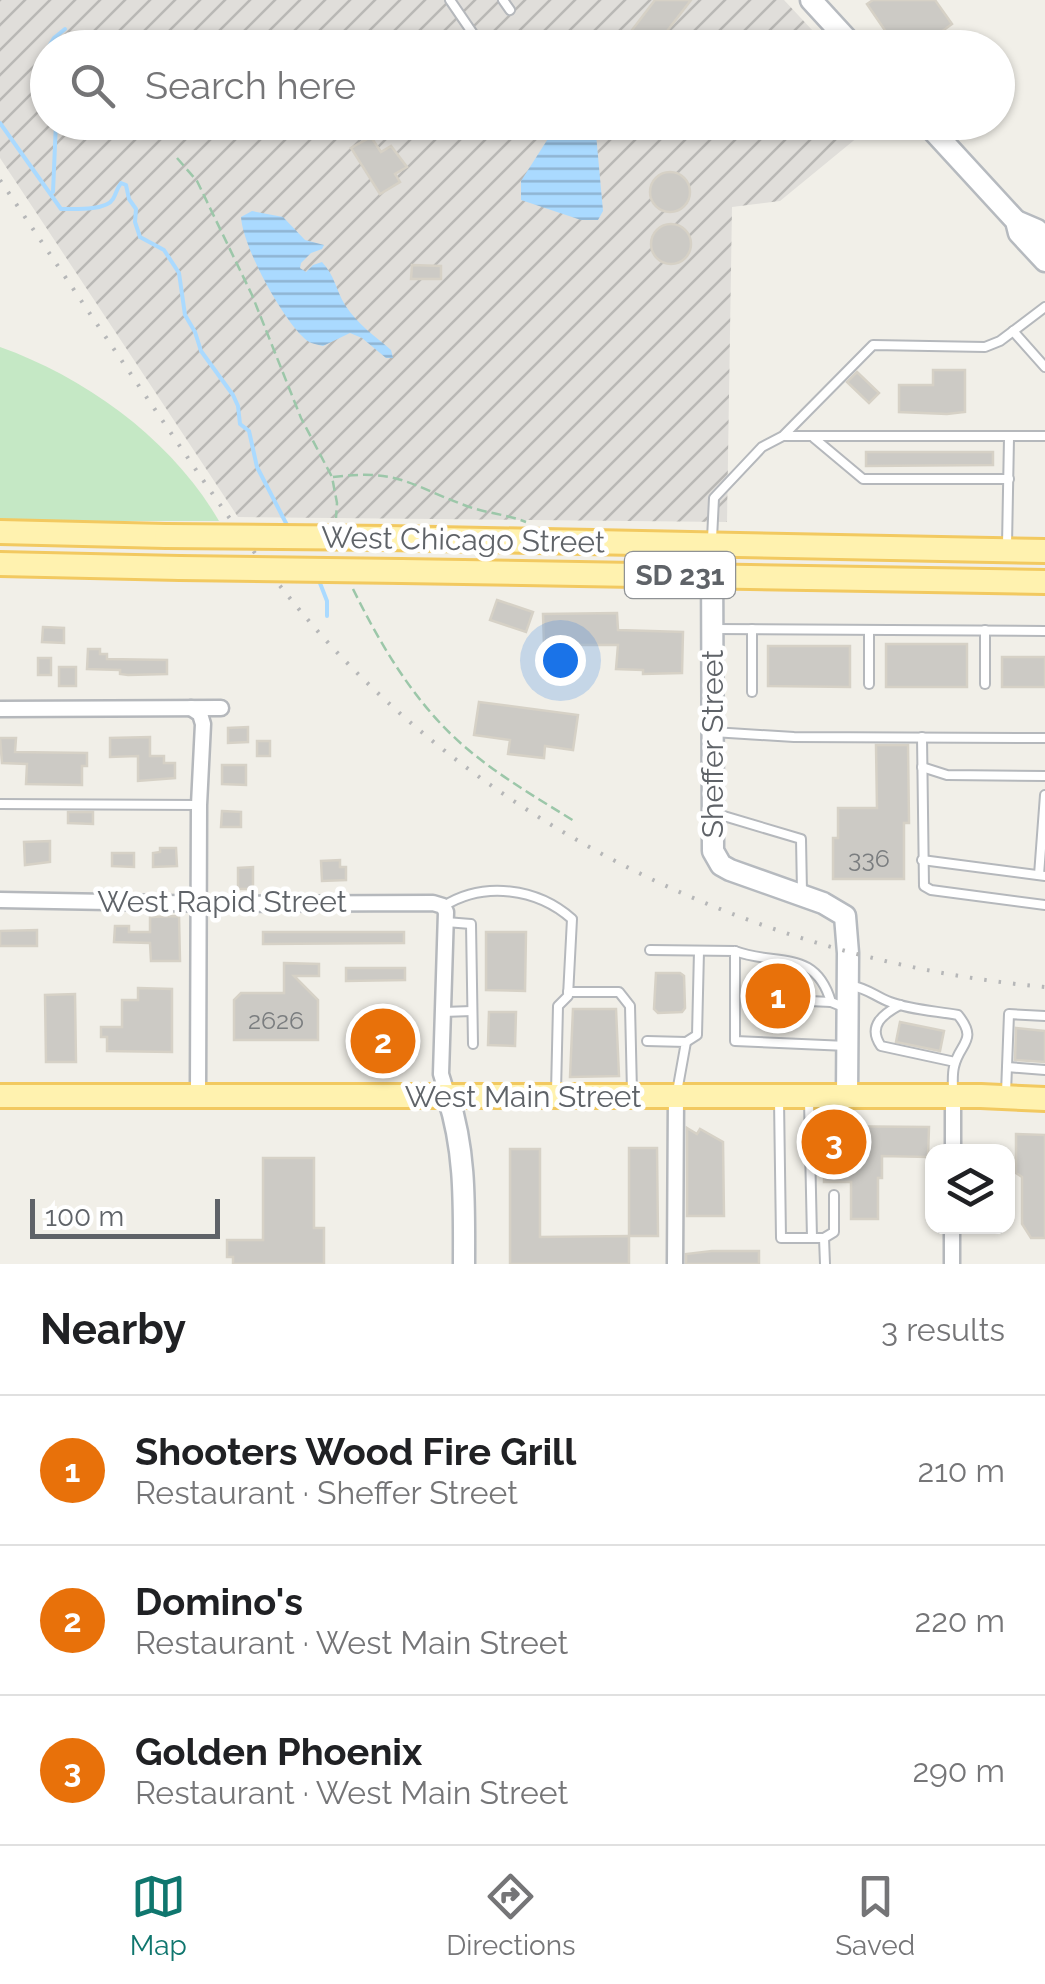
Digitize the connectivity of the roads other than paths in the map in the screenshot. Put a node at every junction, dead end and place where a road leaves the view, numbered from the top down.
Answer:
1 (450, 0) edge
2 (503, 0) edge
3 (812, 0) edge
4 (510, 10) dead end
5 (470, 30) edge
6 (840, 30) edge
7 (942, 140) edge
8 (1016, 221) junction
9 (1045, 238) edge
10 (1045, 262) edge
11 (1045, 307) edge
12 (1013, 331) junction
13 (1045, 367) edge
14 (784, 436) junction
15 (1045, 436) edge
16 (813, 437) junction
17 (1009, 438) junction
18 (1009, 479) junction
19 (0, 532) edge
20 (1045, 543) edge
21 (712, 544) junction
22 (1007, 546) junction
23 (856, 547) junction
24 (802, 548) junction
25 (1045, 551) edge
26 (0, 564) edge
27 (712, 576) junction
28 (1045, 582) edge
29 (712, 628) junction
30 (752, 629) junction
31 (869, 630) junction
32 (985, 630) junction
33 (1045, 631) edge
34 (869, 684) dead end
35 (986, 684) dead end
36 (752, 692) dead end
37 (0, 708) edge
38 (190, 708) junction
39 (221, 708) dead end
40 (713, 732) junction
41 (922, 738) junction
42 (1045, 738) edge
43 (922, 767) junction
44 (1045, 776) edge
45 (1045, 795) edge
46 (0, 804) edge
47 (199, 804) junction
48 (712, 812) junction
49 (922, 860) junction
50 (1042, 876) edge
51 (802, 896) junction
52 (0, 900) edge
53 (199, 904) junction
54 (1045, 905) edge
55 (444, 914) junction
56 (650, 950) dead end
57 (699, 951) junction
58 (735, 951) junction
59 (847, 985) junction
60 (568, 992) junction
61 (810, 1001) dead end
62 (839, 1005) junction
63 (900, 1005) junction
64 (472, 1011) junction
65 (443, 1012) junction
66 (1045, 1016) edge
67 (647, 1041) dead end
68 (686, 1042) junction
69 (473, 1044) dead end
70 (847, 1046) junction
71 (954, 1062) junction
72 (1007, 1067) junction
73 (1045, 1070) edge
74 (198, 1095) junction
75 (0, 1096) edge
76 (632, 1096) junction
77 (676, 1096) junction
78 (779, 1096) junction
79 (953, 1096) junction
80 (448, 1097) junction
81 (556, 1097) junction
82 (809, 1097) junction
83 (846, 1097) junction
84 (1006, 1097) junction
85 (1045, 1099) edge
86 (953, 1144) edge
87 (834, 1195) dead end
88 (952, 1234) edge
89 (812, 1238) junction
90 (824, 1238) junction
91 (464, 1264) edge
92 (676, 1264) edge
93 (826, 1264) edge
94 (952, 1264) edge

1 - 5 lane
2 - 4 lane
3 - 6 street
7 - 8 street
8 - 9 street
8 - 10 street
11 - 12 lane
12 - 13 lane
12 - 14 lane
14 - 16 lane
14 - 21 lane
15 - 17 lane
16 - 17 lane
16 - 18 lane
17 - 18 lane
18 - 22 lane
19 - 21 main road, West Chicago Street / SD 231, bridge
20 - 22 main road
21 - 24 main road, West Chicago Street / SD 231
21 - 27 street, Sheffer Street
22 - 23 main road, West Chicago Street / SD 231
22 - 24 main road
22 - 25 main road, West Chicago Street / SD 231
23 - 24 main road, West Chicago Street / SD 231
23 - 27 main road
26 - 27 main road, West Chicago Street / SD 231, bridge
27 - 28 main road, West Chicago Street / SD 231
27 - 29 street, Sheffer Street
29 - 30 lane
29 - 40 street, Sheffer Street
30 - 31 lane
30 - 36 lane
31 - 32 lane
31 - 34 lane
32 - 33 lane
32 - 35 lane
37 - 38 street
38 - 39 street
38 - 47 street
40 - 41 lane
40 - 48 street, Sheffer Street
41 - 42 lane
41 - 43 lane
43 - 44 lane
43 - 49 lane
45 - 50 lane
46 - 47 lane
47 - 53 street
48 - 51 street, Sheffer Street
48 - 51 lane
49 - 50 lane
49 - 54 lane
51 - 59 street, Sheffer Street
52 - 53 street, West Rapid Street
53 - 55 street, West Rapid Street
53 - 74 street
55 - 60 lane
55 - 64 lane
55 - 65 street
56 - 57 lane
57 - 58 lane
57 - 68 lane
58 - 62 lane
58 - 70 lane
59 - 62 street, Sheffer Street
59 - 63 lane
60 - 76 lane
60 - 81 lane
61 - 62 lane
62 - 70 street, Sheffer Street
63 - 71 lane
63 - 71 lane
64 - 65 lane
64 - 69 lane
65 - 80 street
66 - 72 lane
67 - 68 lane
68 - 77 lane
70 - 83 street, Sheffer Street
71 - 79 lane
72 - 73 lane
72 - 84 lane
74 - 75 main road, West Main Street
74 - 80 main road, West Main Street
76 - 77 main road, West Main Street
76 - 81 main road, West Main Street
77 - 78 main road, West Main Street
77 - 92 street
78 - 82 main road, West Main Street
78 - 89 lane
79 - 83 main road, West Main Street
79 - 84 main road, West Main Street
79 - 86 street
80 - 81 main road, West Main Street
80 - 91 street
82 - 83 main road, West Main Street
82 - 89 lane
84 - 85 main road, West Main Street
87 - 90 lane
88 - 94 street
89 - 90 lane
90 - 93 lane

